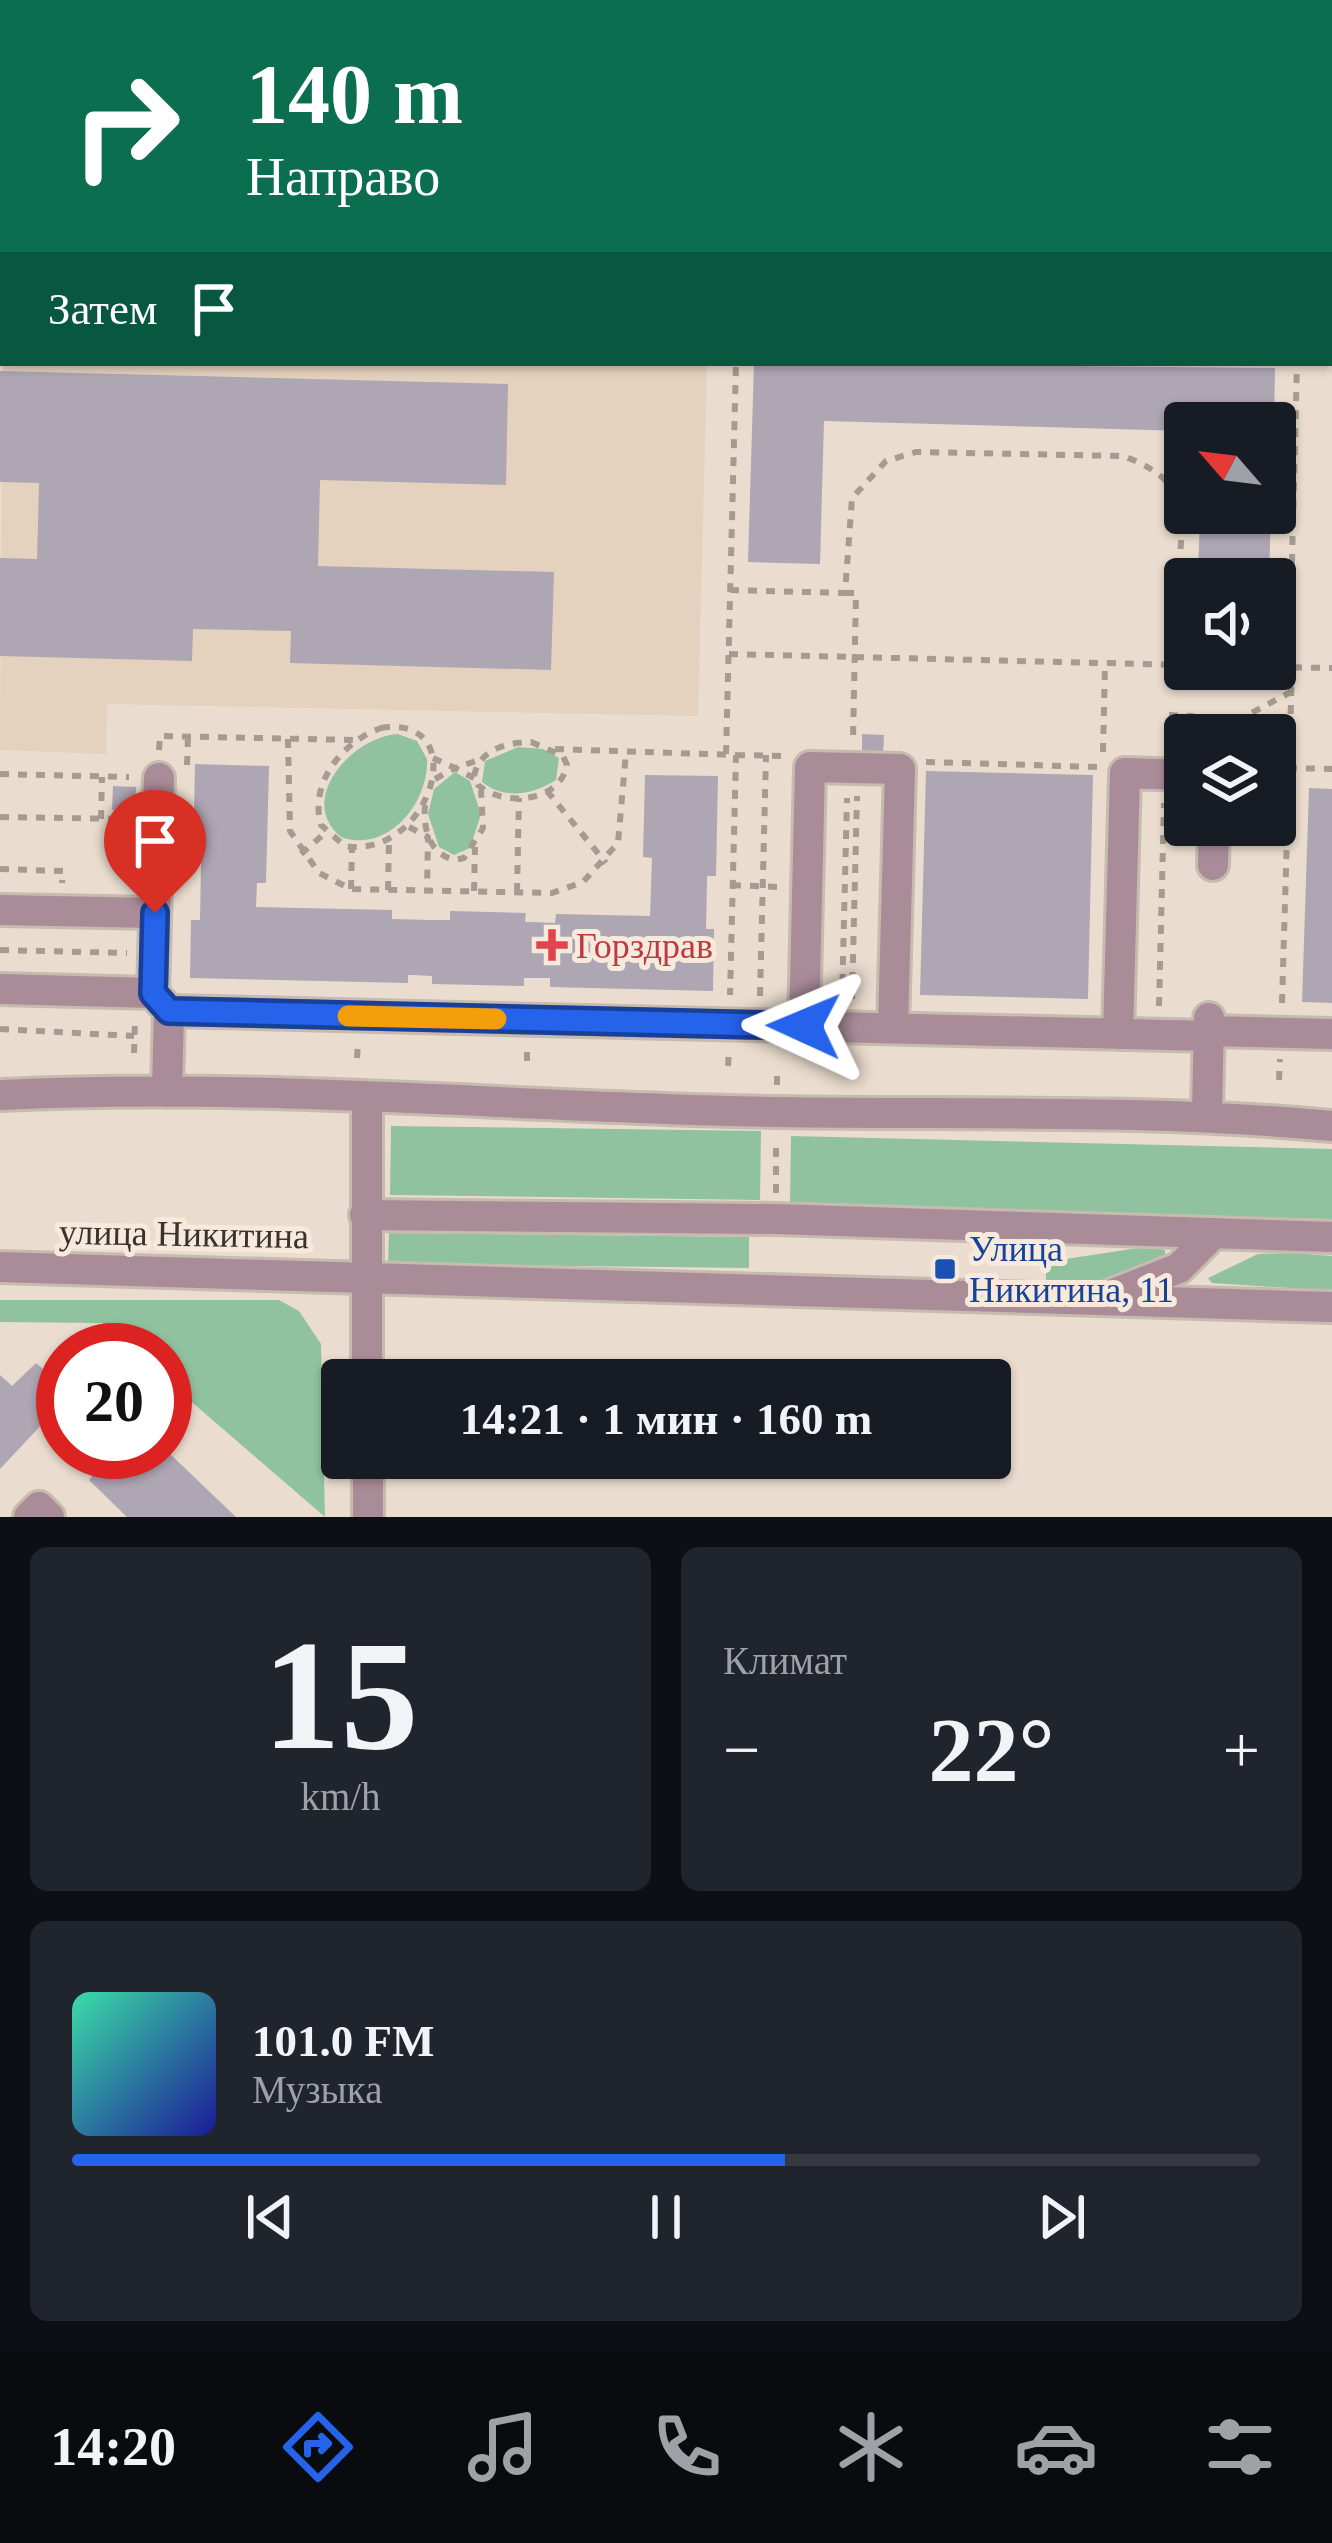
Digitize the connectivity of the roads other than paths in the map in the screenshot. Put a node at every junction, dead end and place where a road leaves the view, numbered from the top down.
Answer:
1 (1164, 775) edge
2 (159, 778) road end
3 (1213, 846) edge
4 (1213, 865) dead end
5 (0, 910) edge
6 (155, 913) junction
7 (1088, 958) dead end
8 (1120, 959) junction
9 (0, 989) edge
10 (161, 1002) junction
11 (804, 1026) junction
12 (1209, 1026) junction
13 (893, 1028) junction
14 (1118, 1034) junction
15 (1332, 1034) edge
16 (167, 1092) junction
17 (0, 1095) edge
18 (367, 1097) junction
19 (1207, 1114) junction
20 (1332, 1126) edge
21 (365, 1214) junction
22 (1214, 1232) junction
23 (1332, 1237) edge
24 (0, 1267) edge
25 (367, 1276) junction
26 (1082, 1301) junction
27 (1332, 1307) edge
28 (367, 1359) edge
29 (368, 1479) edge
30 (29, 1517) edge
31 (49, 1517) edge
32 (368, 1517) edge

1 - 8 street
2 - 6 street
3 - 4 street
5 - 6 street
6 - 10 street
7 - 8 street
8 - 14 street
9 - 10 street
10 - 11 street
10 - 16 street
11 - 13 street
11 - 13 street
12 - 14 street
12 - 15 street
12 - 19 street
13 - 14 street
16 - 17 street
16 - 18 street
18 - 19 street
18 - 21 street
19 - 20 street
21 - 22 street
21 - 25 street
22 - 23 street
22 - 26 street
24 - 25 street, улица Никитина
25 - 26 street, улица Никитина
25 - 28 street
26 - 27 street, улица Никитина
29 - 32 street
30 - 31 street

